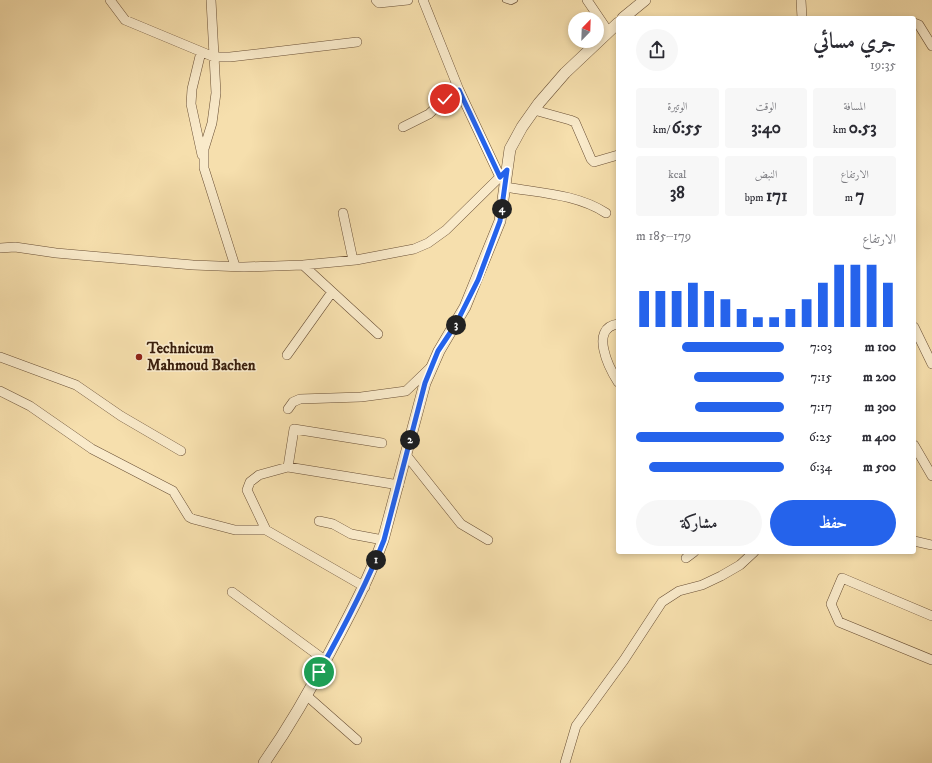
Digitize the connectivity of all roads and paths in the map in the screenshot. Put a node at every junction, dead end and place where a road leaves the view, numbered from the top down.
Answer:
1 (110, 0) edge
2 (211, 0) edge
3 (376, 0) edge
4 (408, 0) edge
5 (423, 0) edge
6 (506, 0) edge
7 (516, 0) edge
8 (588, 0) edge
9 (645, 0) edge
10 (801, 0) edge
11 (625, 16) edge
12 (802, 16) edge
13 (616, 24) edge
14 (916, 24) edge
15 (608, 31) junction
16 (357, 42) dead end
17 (932, 46) edge
18 (201, 52) junction
19 (214, 57) junction
20 (459, 90) junction
21 (534, 110) junction
22 (403, 127) dead end
23 (203, 156) junction
24 (616, 156) edge
25 (504, 174) junction
26 (506, 187) junction
27 (343, 213) dead end
28 (606, 213) dead end
29 (0, 248) edge
30 (353, 260) junction
31 (303, 265) junction
32 (235, 266) junction
33 (332, 292) junction
34 (616, 324) edge
35 (916, 331) edge
36 (378, 334) dead end
37 (287, 355) dead end
38 (0, 357) edge
39 (932, 364) edge
40 (433, 365) junction
41 (616, 378) edge
42 (0, 391) edge
43 (288, 408) dead end
44 (382, 443) dead end
45 (916, 448) edge
46 (181, 451) dead end
47 (407, 456) junction
48 (288, 467) junction
49 (932, 476) edge
50 (399, 485) junction
51 (319, 520) dead end
52 (266, 530) junction
53 (384, 540) junction
54 (488, 540) dead end
55 (916, 542) edge
56 (932, 546) edge
57 (691, 554) edge
58 (752, 554) edge
59 (686, 558) dead end
60 (365, 587) junction
61 (232, 592) dead end
62 (932, 616) edge
63 (932, 660) edge
64 (326, 661) junction
65 (306, 695) junction
66 (357, 740) dead end
67 (264, 763) edge
68 (565, 763) edge

1 - 18 street
2 - 19 street
3 - 4 street
5 - 20 street
6 - 7 lane
8 - 15 street
9 - 11 street
10 - 12 street
13 - 15 street
14 - 17 street
15 - 21 street
16 - 19 street
18 - 19 street
18 - 23 street
19 - 23 street
20 - 22 street
20 - 25 street
21 - 24 street
21 - 25 street
23 - 32 street
25 - 26 street
25 - 30 street
26 - 28 street
26 - 40 street
27 - 30 street
29 - 32 street
30 - 31 street
31 - 32 street
31 - 33 street
33 - 36 street
33 - 37 street
34 - 41 street
35 - 39 street
38 - 46 street
40 - 43 street
40 - 47 street
42 - 52 street
44 - 48 street
45 - 49 street
47 - 50 street
47 - 54 street
48 - 50 street
48 - 52 street
50 - 53 street
51 - 53 street
52 - 60 street
53 - 60 street
55 - 56 street
57 - 59 street
58 - 68 street
60 - 64 street
61 - 64 street
62 - 63 street
64 - 65 street
65 - 66 street
65 - 67 street

